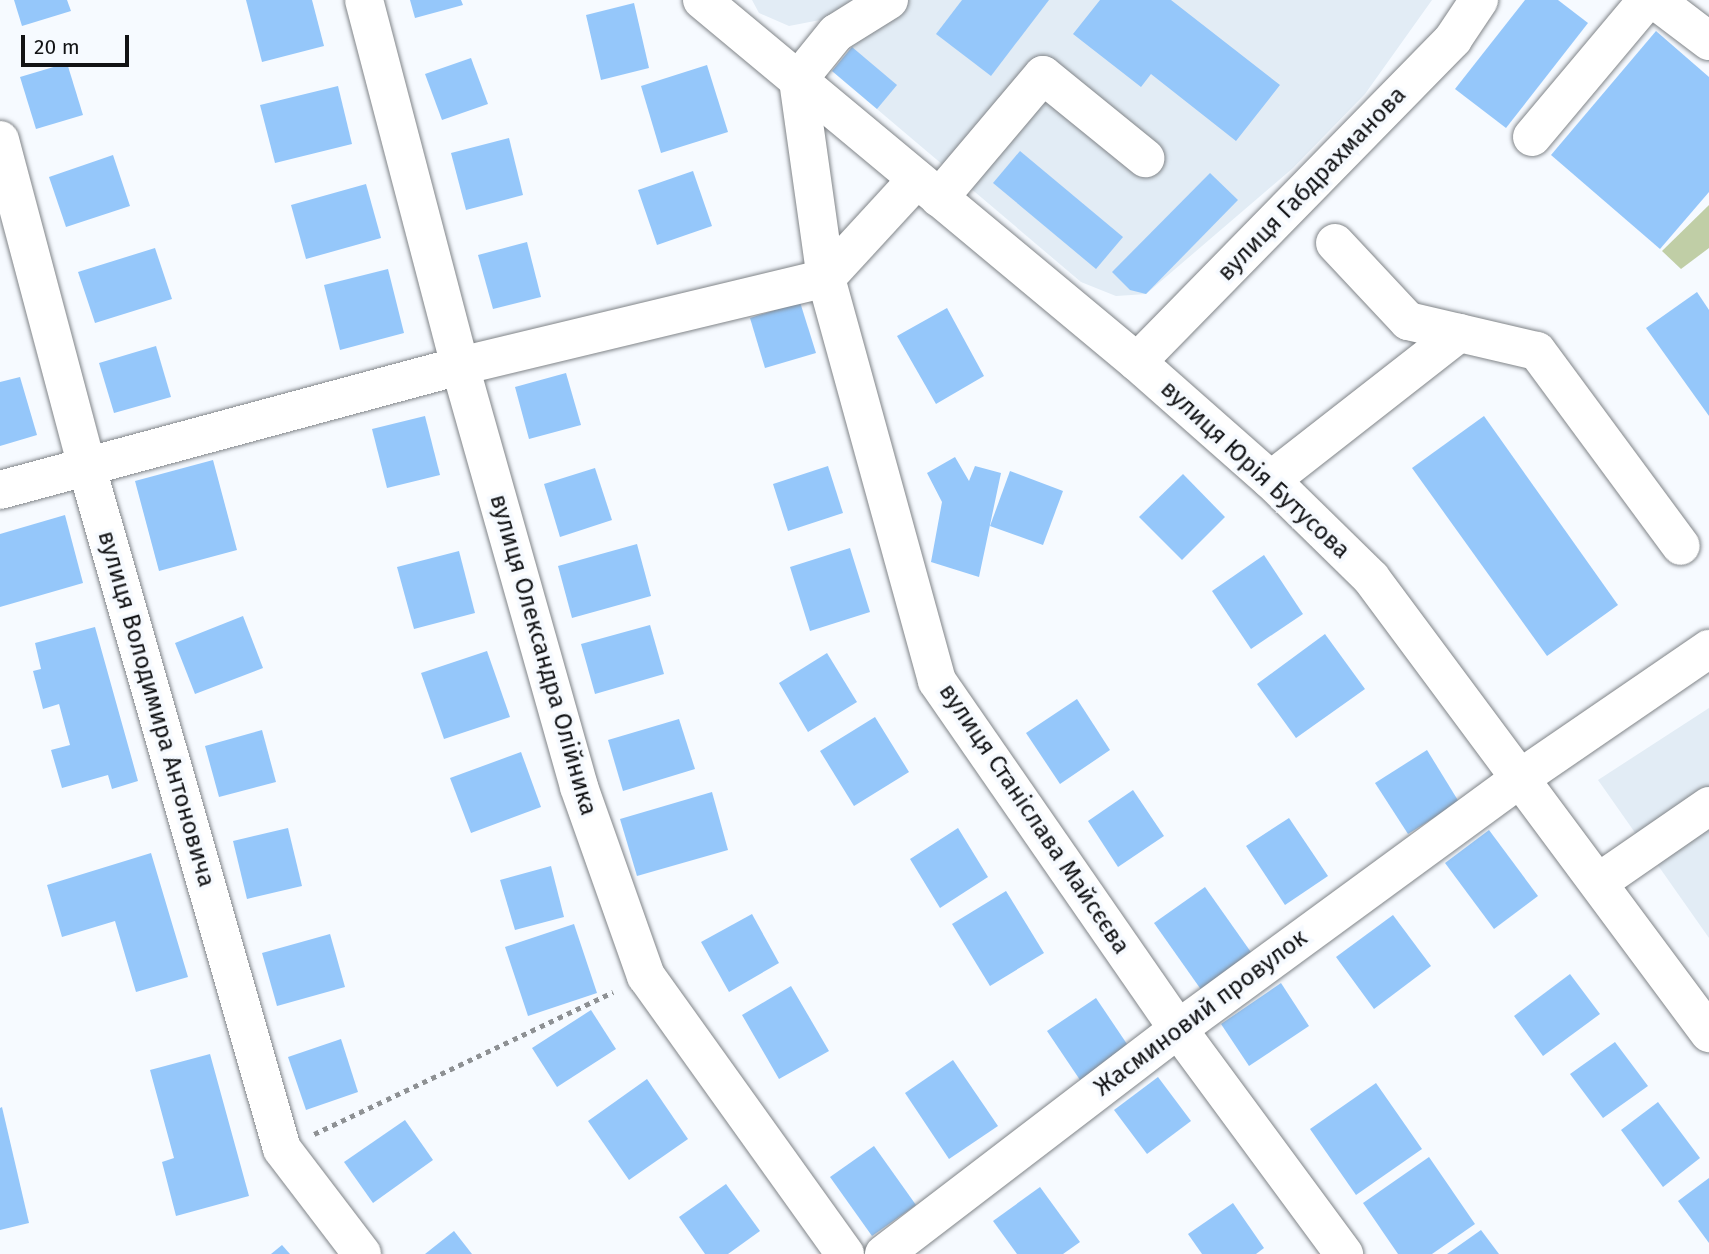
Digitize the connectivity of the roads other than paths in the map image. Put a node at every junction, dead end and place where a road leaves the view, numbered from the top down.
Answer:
1 (364, 0) edge
2 (702, 0) edge
3 (889, 0) edge
4 (1479, 0) edge
5 (1647, 0) edge
6 (1656, 0) edge
7 (1709, 41) edge
8 (798, 80) junction
9 (1532, 137) dead end
10 (0, 140) edge
11 (1145, 158) dead end
12 (928, 188) junction
13 (1335, 243) dead end
14 (826, 278) junction
15 (1459, 333) junction
16 (1137, 362) junction
17 (460, 366) junction
18 (87, 468) junction
19 (1271, 480) junction
20 (0, 490) edge
21 (1681, 546) dead end
22 (1709, 649) edge
23 (1522, 777) junction
24 (1709, 806) edge
25 (1599, 882) junction
26 (1178, 1029) junction
27 (1709, 1033) edge
28 (362, 1254) edge
29 (845, 1254) edge
30 (884, 1254) edge
31 (1344, 1254) edge

1 - 17 street, вулиця Олександра Олійника
2 - 8 street, вулиця Юрія Бутусова
3 - 8 street
4 - 16 street, вулиця Габдрахманова
5 - 9 street
6 - 7 street
8 - 12 street, вулиця Юрія Бутусова
8 - 14 street, вулиця Станіслава Майсєєва
10 - 18 street, вулиця Володимира Антоновича
11 - 12 street
12 - 14 street
12 - 16 street, вулиця Юрія Бутусова
13 - 15 street
14 - 17 street
14 - 26 street, вулиця Станіслава Майсєєва
15 - 19 street
15 - 21 street
16 - 19 street, вулиця Юрія Бутусова
17 - 18 street
17 - 29 street, вулиця Олександра Олійника
18 - 20 street
18 - 28 street, вулиця Володимира Антоновича
19 - 23 street, вулиця Юрія Бутусова
22 - 23 street, Жасминовий провулок
23 - 25 street, вулиця Юрія Бутусова
23 - 26 street, Жасминовий провулок
24 - 25 street
25 - 27 street, вулиця Юрія Бутусова
26 - 30 street, Жасминовий провулок
26 - 31 street, вулиця Станіслава Майсєєва

